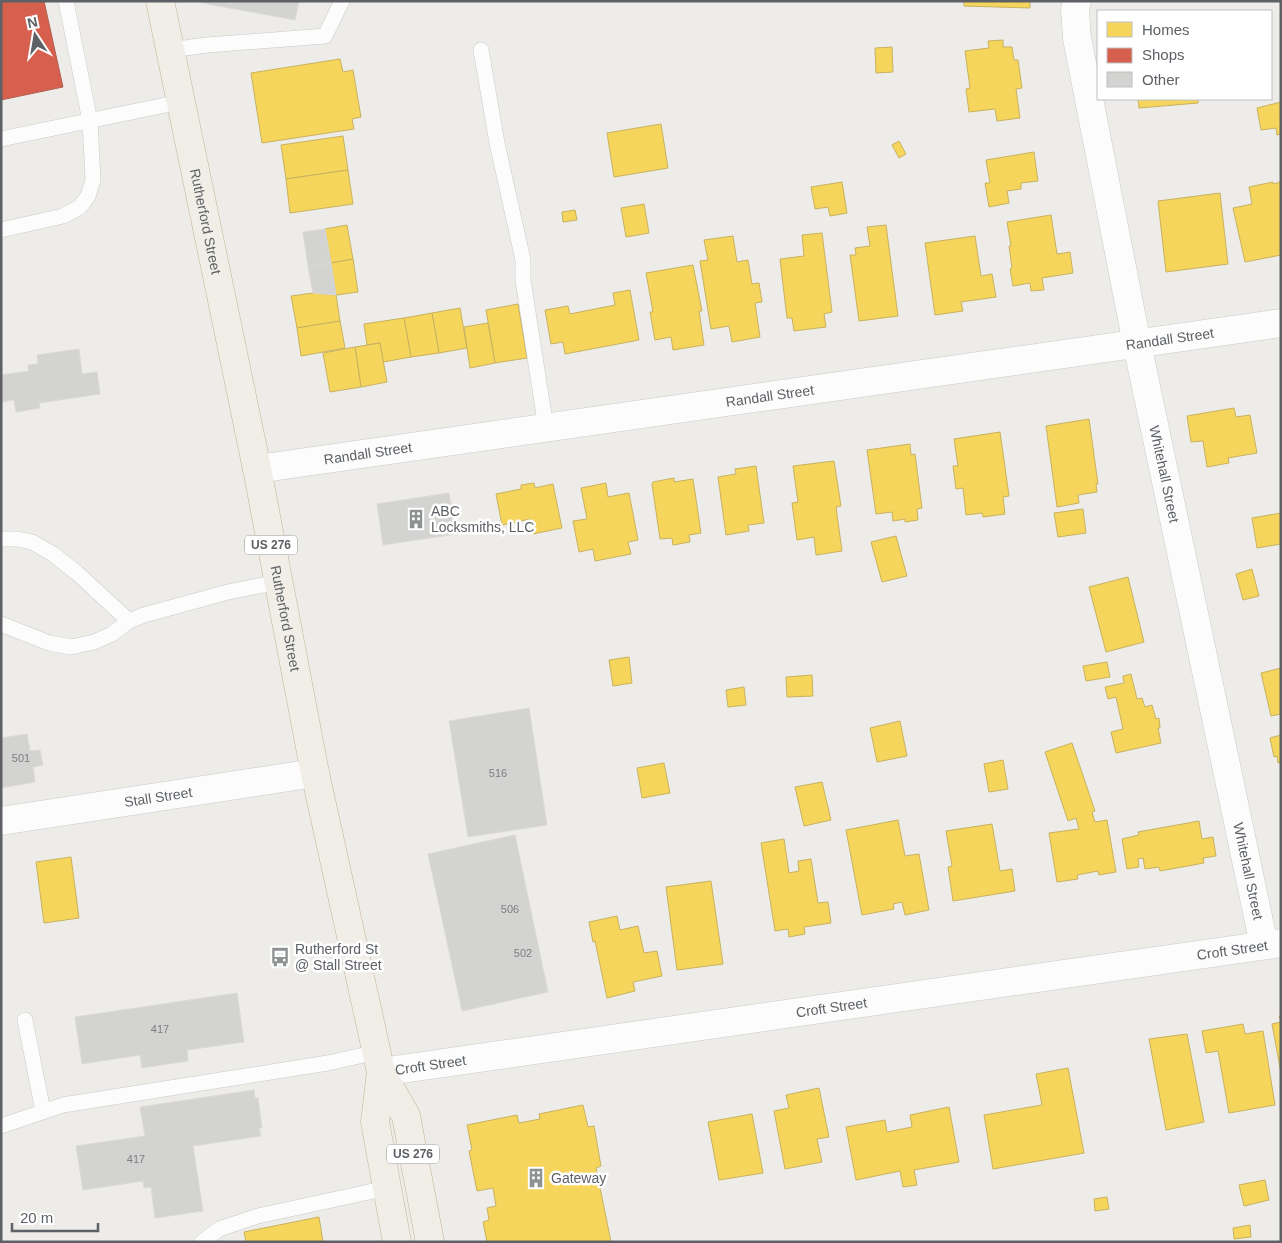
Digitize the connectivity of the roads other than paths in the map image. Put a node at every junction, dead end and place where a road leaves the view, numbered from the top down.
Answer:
1 (66, 1) edge
2 (342, 1) edge
3 (1077, 1) edge
4 (161, 10) edge
5 (170, 50) junction
6 (481, 50) dead end
7 (180, 102) junction
8 (90, 121) junction
9 (1, 139) edge
10 (1, 230) edge
11 (1281, 323) edge
12 (1137, 344) junction
13 (546, 428) junction
14 (257, 469) junction
15 (1, 539) edge
16 (278, 582) junction
17 (129, 622) junction
18 (1, 624) edge
19 (315, 773) junction
20 (1, 821) edge
21 (1272, 944) edge
22 (25, 1020) dead end
23 (379, 1062) junction
24 (43, 1111) junction
25 (1, 1126) edge
26 (387, 1188) junction
27 (202, 1242) edge
28 (397, 1242) edge
29 (430, 1242) edge

1 - 8 lane
2 - 5 lane
3 - 12 street, Whitehall Street
4 - 5 highway, Rutherford Street / US 276
5 - 7 highway, Rutherford Street / US 276
6 - 13 lane
7 - 8 lane
7 - 14 highway, Rutherford Street / US 276
8 - 9 lane
8 - 10 lane
11 - 12 street, Randall Street
12 - 13 street, Randall Street
12 - 21 street, Whitehall Street
13 - 14 street, Randall Street
14 - 16 highway, Rutherford Street / US 276
15 - 17 lane
16 - 17 lane
16 - 19 highway, Rutherford Street / US 276
17 - 18 lane
19 - 20 street, Stall Street
19 - 23 highway, Rutherford Street / US 276
21 - 23 street, Croft Street
22 - 24 lane
23 - 24 lane
23 - 26 highway, Rutherford Street / US 276
23 - 29 highway, Rutherford Street / US 276
24 - 25 lane
26 - 27 lane
26 - 28 highway, Rutherford Street / US 276

